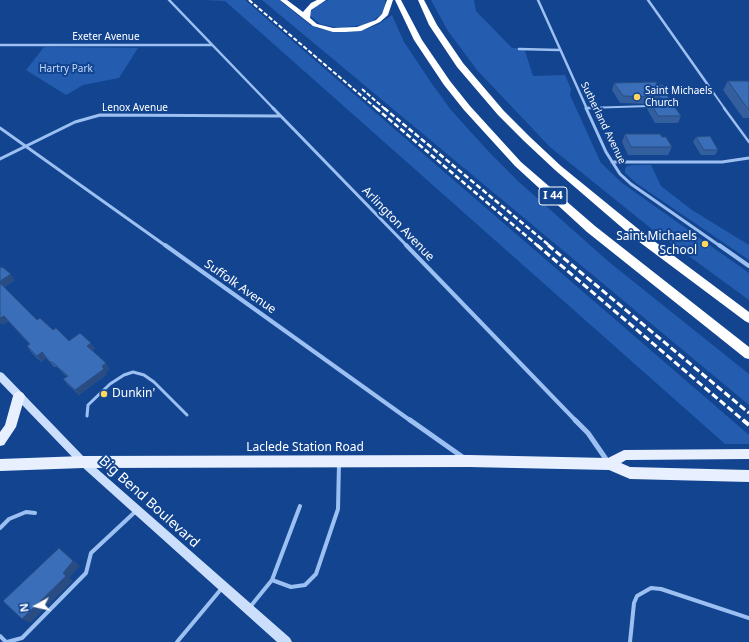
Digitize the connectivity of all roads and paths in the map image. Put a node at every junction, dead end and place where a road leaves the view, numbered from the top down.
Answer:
1 (169, 0) edge
2 (283, 0) edge
3 (323, 0) edge
4 (390, 0) edge
5 (398, 0) edge
6 (421, 0) edge
7 (538, 0) edge
8 (648, 0) edge
9 (307, 19) junction
10 (0, 45) edge
11 (212, 45) junction
12 (519, 49) dead end
13 (559, 50) junction
14 (708, 85) joint
15 (656, 106) edge
16 (586, 108) junction
17 (280, 116) junction
18 (0, 128) edge
19 (749, 142) edge
20 (25, 146) junction
21 (0, 158) edge
22 (749, 158) edge
23 (612, 162) junction
24 (749, 266) edge
25 (749, 318) edge
26 (749, 354) edge
27 (0, 376) edge
28 (20, 396) junction
29 (187, 415) dead end
30 (87, 416) dead end
31 (0, 441) edge
32 (749, 454) edge
33 (83, 462) junction
34 (339, 462) junction
35 (469, 462) junction
36 (609, 464) junction
37 (0, 466) edge
38 (749, 476) edge
39 (300, 506) dead end
40 (137, 510) junction
41 (35, 513) dead end
42 (0, 528) edge
43 (272, 580) junction
44 (223, 587) junction
45 (249, 609) junction
46 (749, 618) edge
47 (0, 636) edge
48 (6, 642) edge
49 (177, 642) edge
50 (286, 642) edge
51 (630, 642) edge

1 - 11 street, Arlington Avenue
2 - 9 highway
3 - 9 highway
4 - 9 highway
5 - 26 highway, I 44
6 - 25 highway, I 44
7 - 13 street, Sutherland Avenue
8 - 14 street
10 - 11 street, Exeter Avenue
11 - 17 street, Arlington Avenue
12 - 13 street
13 - 16 street, Sutherland Avenue
14 - 19 lane
15 - 16 lane
16 - 23 street, Sutherland Avenue
17 - 20 street, Lenox Avenue
17 - 36 street, Arlington Avenue
18 - 20 street, Suffolk Avenue
20 - 21 street, Lenox Avenue
20 - 35 street, Suffolk Avenue
22 - 23 street
23 - 24 street, Sutherland Avenue
27 - 28 main road, Big Bend Boulevard
28 - 31 main road
28 - 33 main road, Big Bend Boulevard
29 - 30 lane
32 - 36 main road, Laclede Station Road
33 - 34 main road, Laclede Station Road
33 - 37 main road, Laclede Station Road
33 - 40 main road, Big Bend Boulevard
34 - 35 main road, Laclede Station Road
34 - 43 lane
35 - 36 main road, Laclede Station Road
36 - 38 main road, Laclede Station Road
39 - 43 lane
40 - 44 main road, Big Bend Boulevard
40 - 48 lane
41 - 42 lane
43 - 45 lane
44 - 45 main road, Big Bend Boulevard
44 - 49 lane
45 - 50 main road, Big Bend Boulevard
46 - 51 lane
47 - 48 lane

